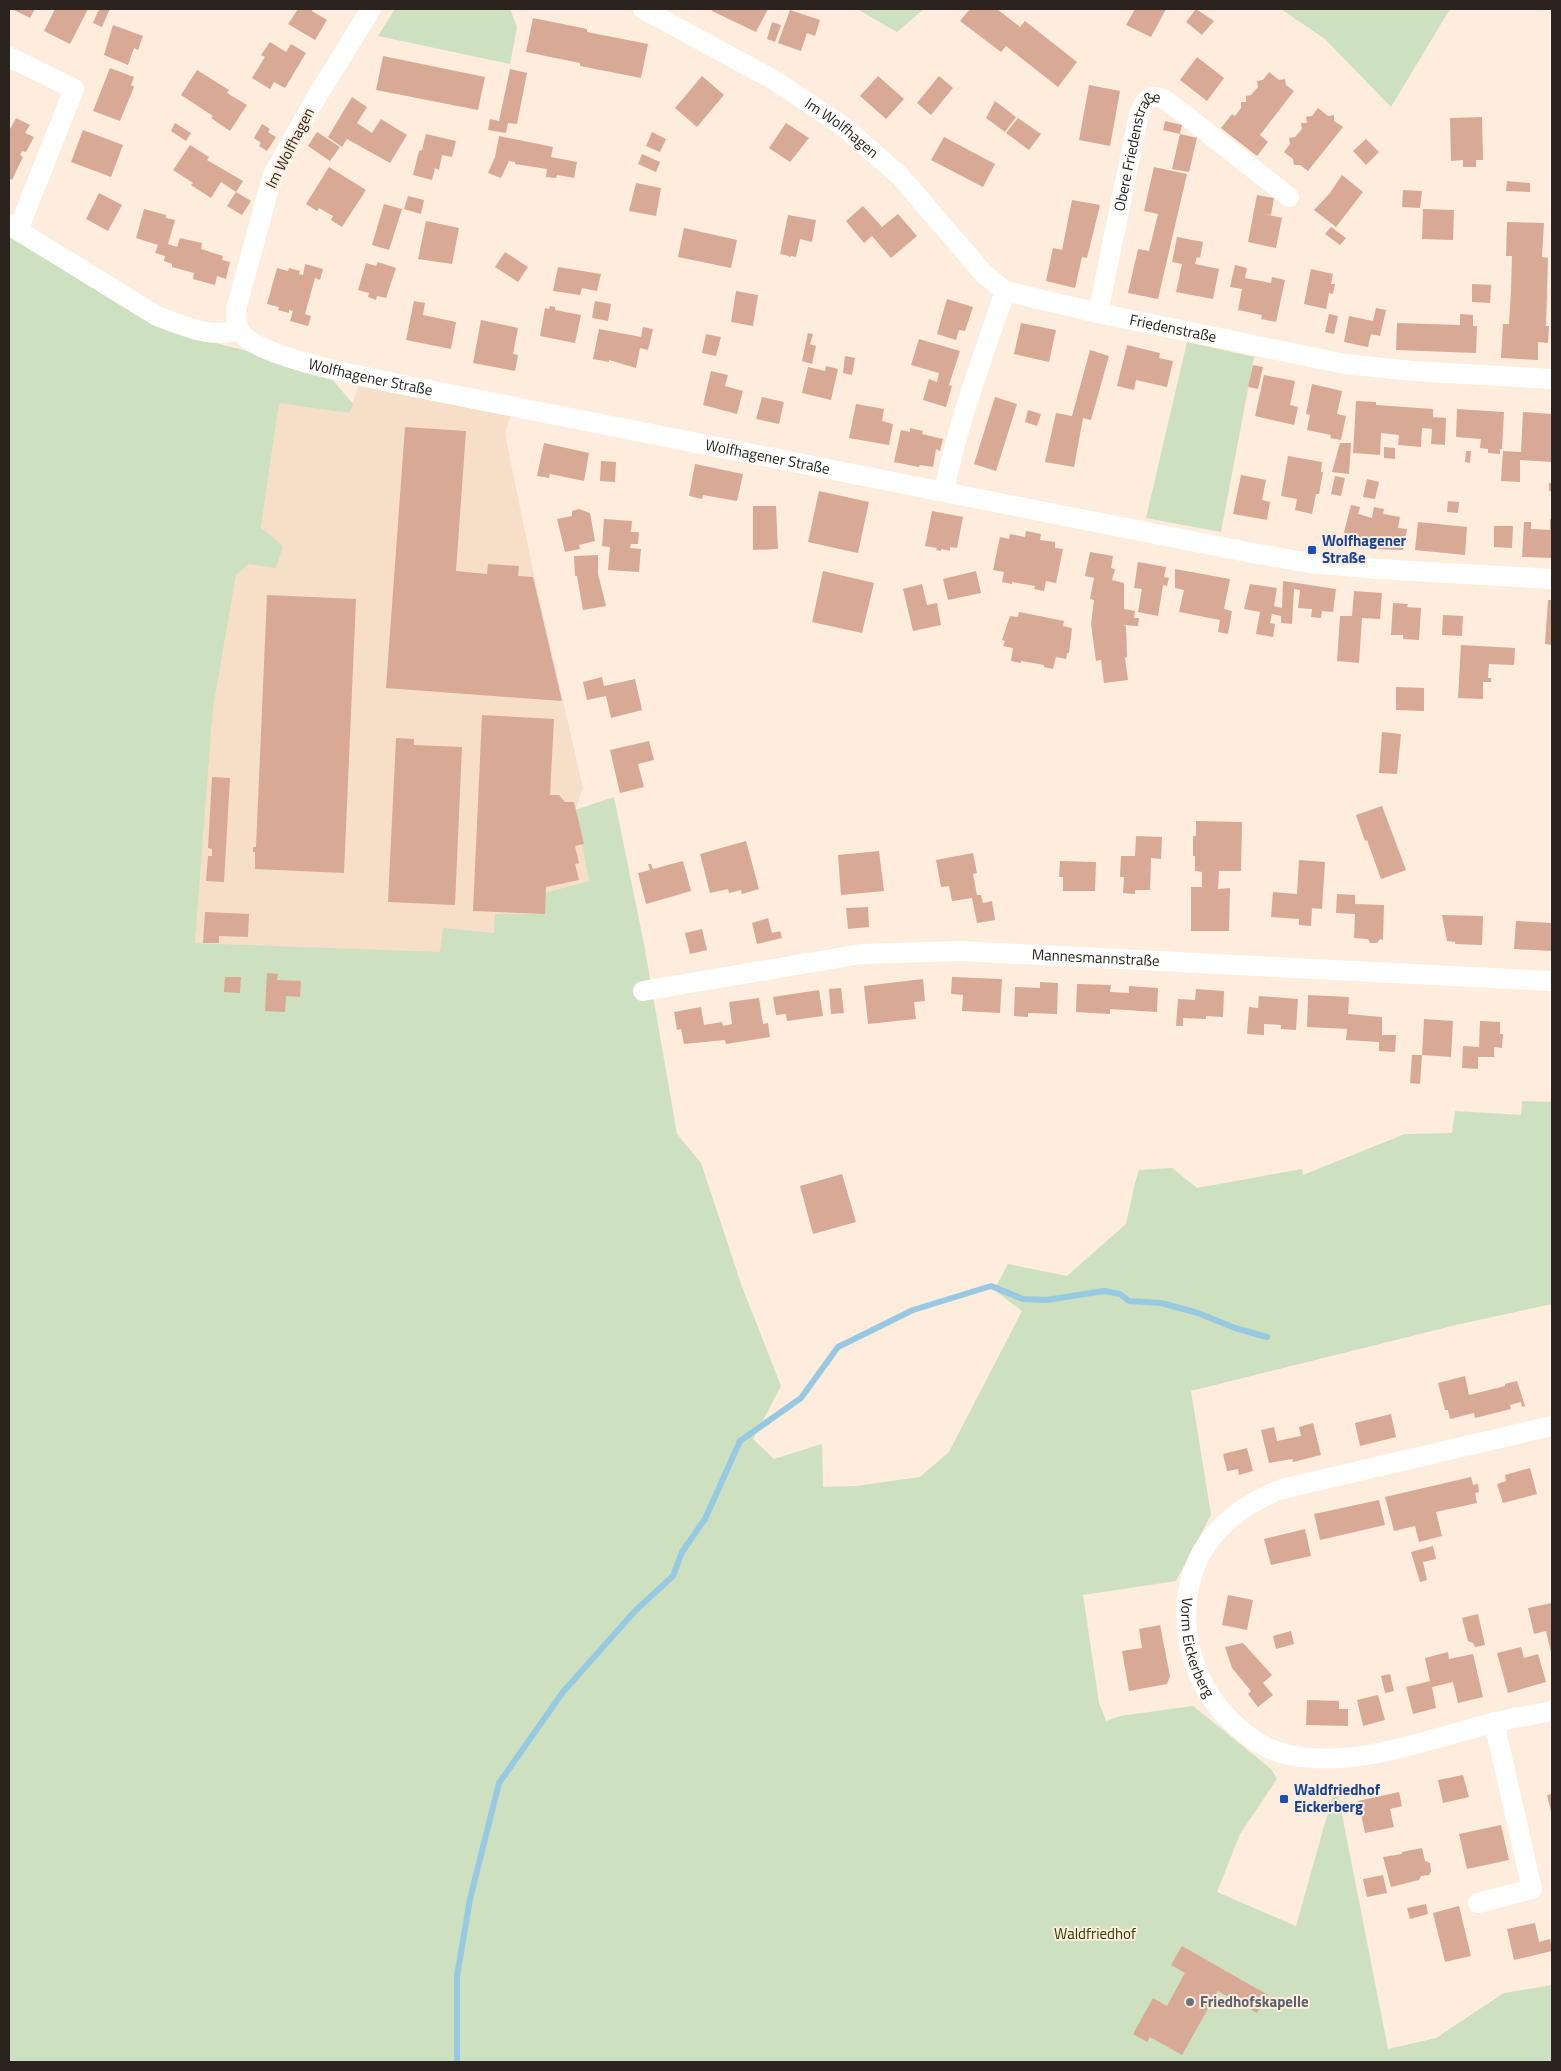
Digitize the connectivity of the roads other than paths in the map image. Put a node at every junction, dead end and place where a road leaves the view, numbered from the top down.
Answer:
1 (371, 9) edge
2 (643, 9) edge
3 (9, 57) edge
4 (1289, 197) dead end
5 (13, 228) edge
6 (1005, 291) junction
7 (1098, 314) junction
8 (239, 330) junction
9 (1552, 379) edge
10 (944, 492) junction
11 (1552, 579) edge
12 (1552, 981) edge
13 (643, 991) dead end
14 (1552, 1426) edge
15 (1552, 1710) edge
16 (1494, 1722) junction
17 (1478, 1903) dead end

1 - 8 street, Im Wolfhagen
2 - 6 street, Im Wolfhagen
3 - 5 street
4 - 7 street, Obere Friedenstraße
5 - 8 street
6 - 7 street, Friedenstraße
6 - 10 street
7 - 9 street, Friedenstraße
8 - 10 street, Wolfhagener Straße
10 - 11 street, Wolfhagener Straße
12 - 13 street, Mannesmannstraße
14 - 16 street, Vorm Eickerberg
15 - 16 street, Vorm Eickerberg
16 - 17 street

